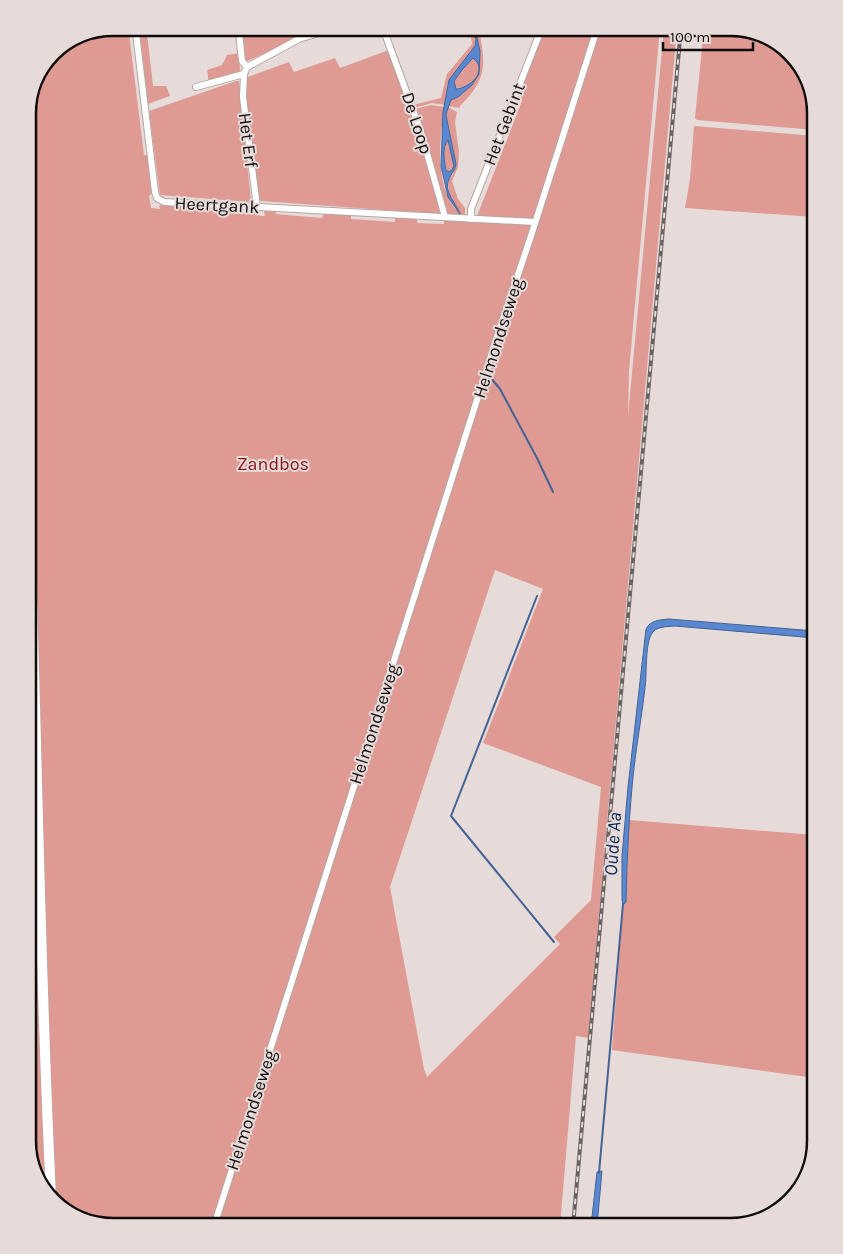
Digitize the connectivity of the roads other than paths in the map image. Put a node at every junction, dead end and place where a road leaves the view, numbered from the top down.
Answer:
1 (136, 36) edge
2 (239, 36) edge
3 (309, 36) edge
4 (386, 36) edge
5 (539, 36) edge
6 (595, 36) edge
7 (247, 67) junction
8 (244, 74) junction
9 (196, 88) dead end
10 (257, 207) junction
11 (445, 217) junction
12 (471, 219) junction
13 (536, 222) junction
14 (36, 703) edge
15 (51, 1187) edge
16 (217, 1218) edge

1 - 10 street, Heertgank
2 - 7 street
3 - 7 street
4 - 11 street, De Loop
5 - 12 street, Het Gebint
6 - 13 street, Helmondseweg
7 - 8 street, Het Erf
8 - 9 street
8 - 10 street, Het Erf
10 - 11 street, Heertgank
11 - 12 street
12 - 13 street
13 - 16 street, Helmondseweg
14 - 15 main road

